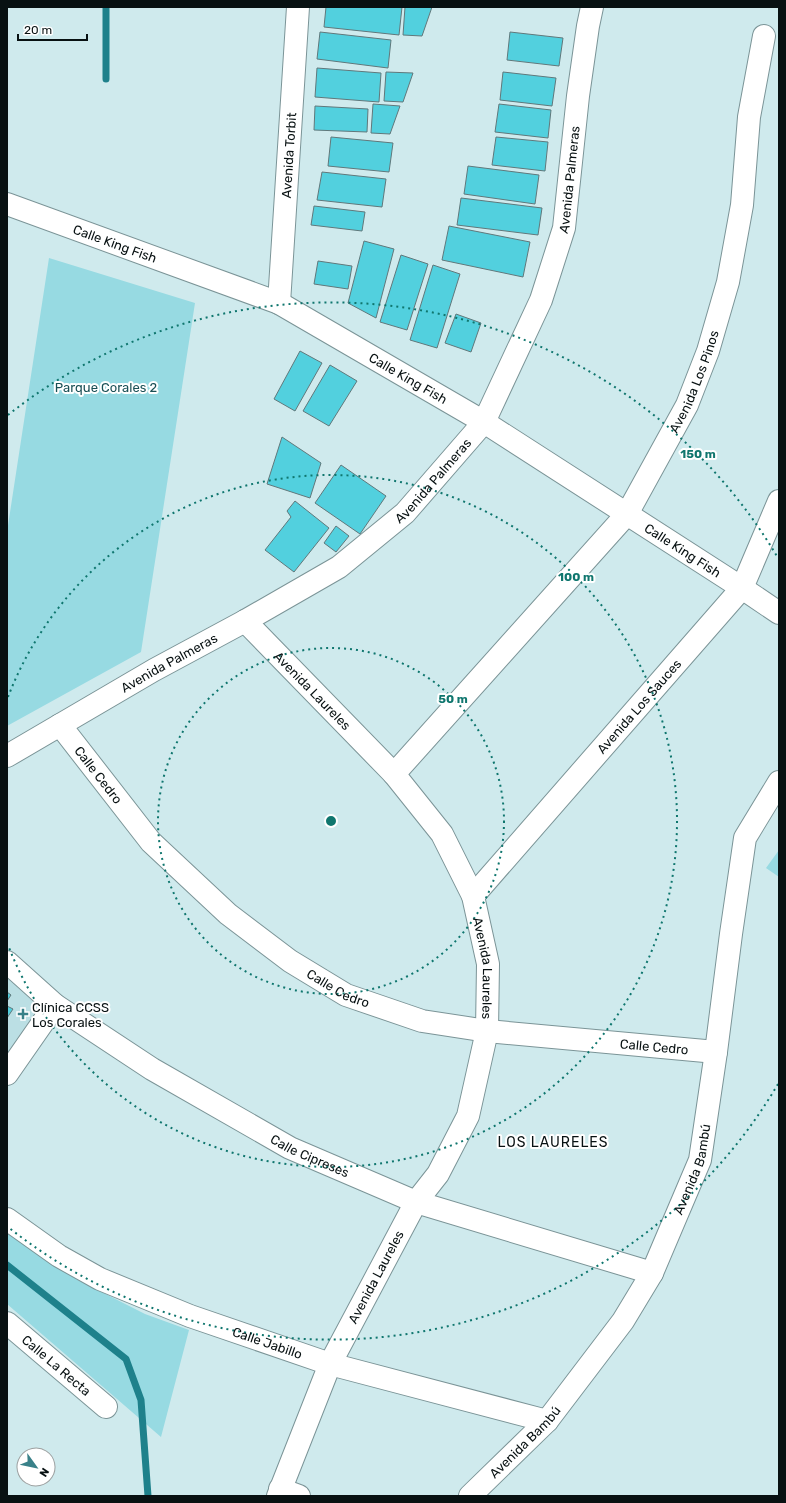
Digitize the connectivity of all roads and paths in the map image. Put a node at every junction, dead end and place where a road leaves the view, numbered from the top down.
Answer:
1 (298, 7) edge
2 (592, 7) edge
3 (764, 36) dead end
4 (7, 204) edge
5 (279, 303) junction
6 (484, 422) junction
7 (779, 502) edge
8 (627, 514) junction
9 (742, 588) junction
10 (779, 613) edge
11 (245, 621) junction
12 (60, 725) junction
13 (7, 756) edge
14 (394, 774) junction
15 (779, 782) edge
16 (473, 896) junction
17 (7, 962) edge
18 (55, 1005) junction
19 (487, 1031) junction
20 (716, 1052) junction
21 (7, 1074) edge
22 (416, 1202) junction
23 (7, 1219) edge
24 (652, 1273) junction
25 (7, 1323) edge
26 (330, 1364) junction
27 (106, 1407) dead end
28 (547, 1422) junction
29 (286, 1494) edge
30 (470, 1496) edge

1 - 5 street, Avenida Torbit
2 - 6 street, Avenida Palmeras
3 - 8 street, Avenida Los Pinos
4 - 5 street, Calle King Fish
5 - 6 street, Calle King Fish
6 - 8 street, Calle King Fish
6 - 11 street, Avenida Palmeras
7 - 9 street, Avenida Los Sauces
8 - 9 street, Calle King Fish
8 - 14 street, Avenida Los Pinos
9 - 10 street, Calle King Fish
9 - 16 street, Avenida Los Sauces
11 - 12 street, Avenida Palmeras
11 - 14 street, Avenida Laureles
12 - 13 street, Avenida Palmeras
12 - 19 street, Calle Cedro
14 - 16 street, Avenida Laureles
15 - 20 street, Avenida Bambú
16 - 19 street, Avenida Laureles
17 - 18 street, Calle Cipreses
18 - 21 street
18 - 22 street, Calle Cipreses
19 - 20 street, Calle Cedro
19 - 22 street, Avenida Laureles
20 - 24 street, Avenida Bambú
22 - 24 street, Calle Cipreses
22 - 26 street, Avenida Laureles
23 - 26 street, Calle Jabillo
24 - 28 street, Avenida Bambú
25 - 27 street, Calle La Recta
26 - 28 street, Calle Jabillo
26 - 29 street, Avenida Laureles
28 - 30 street, Avenida Bambú

